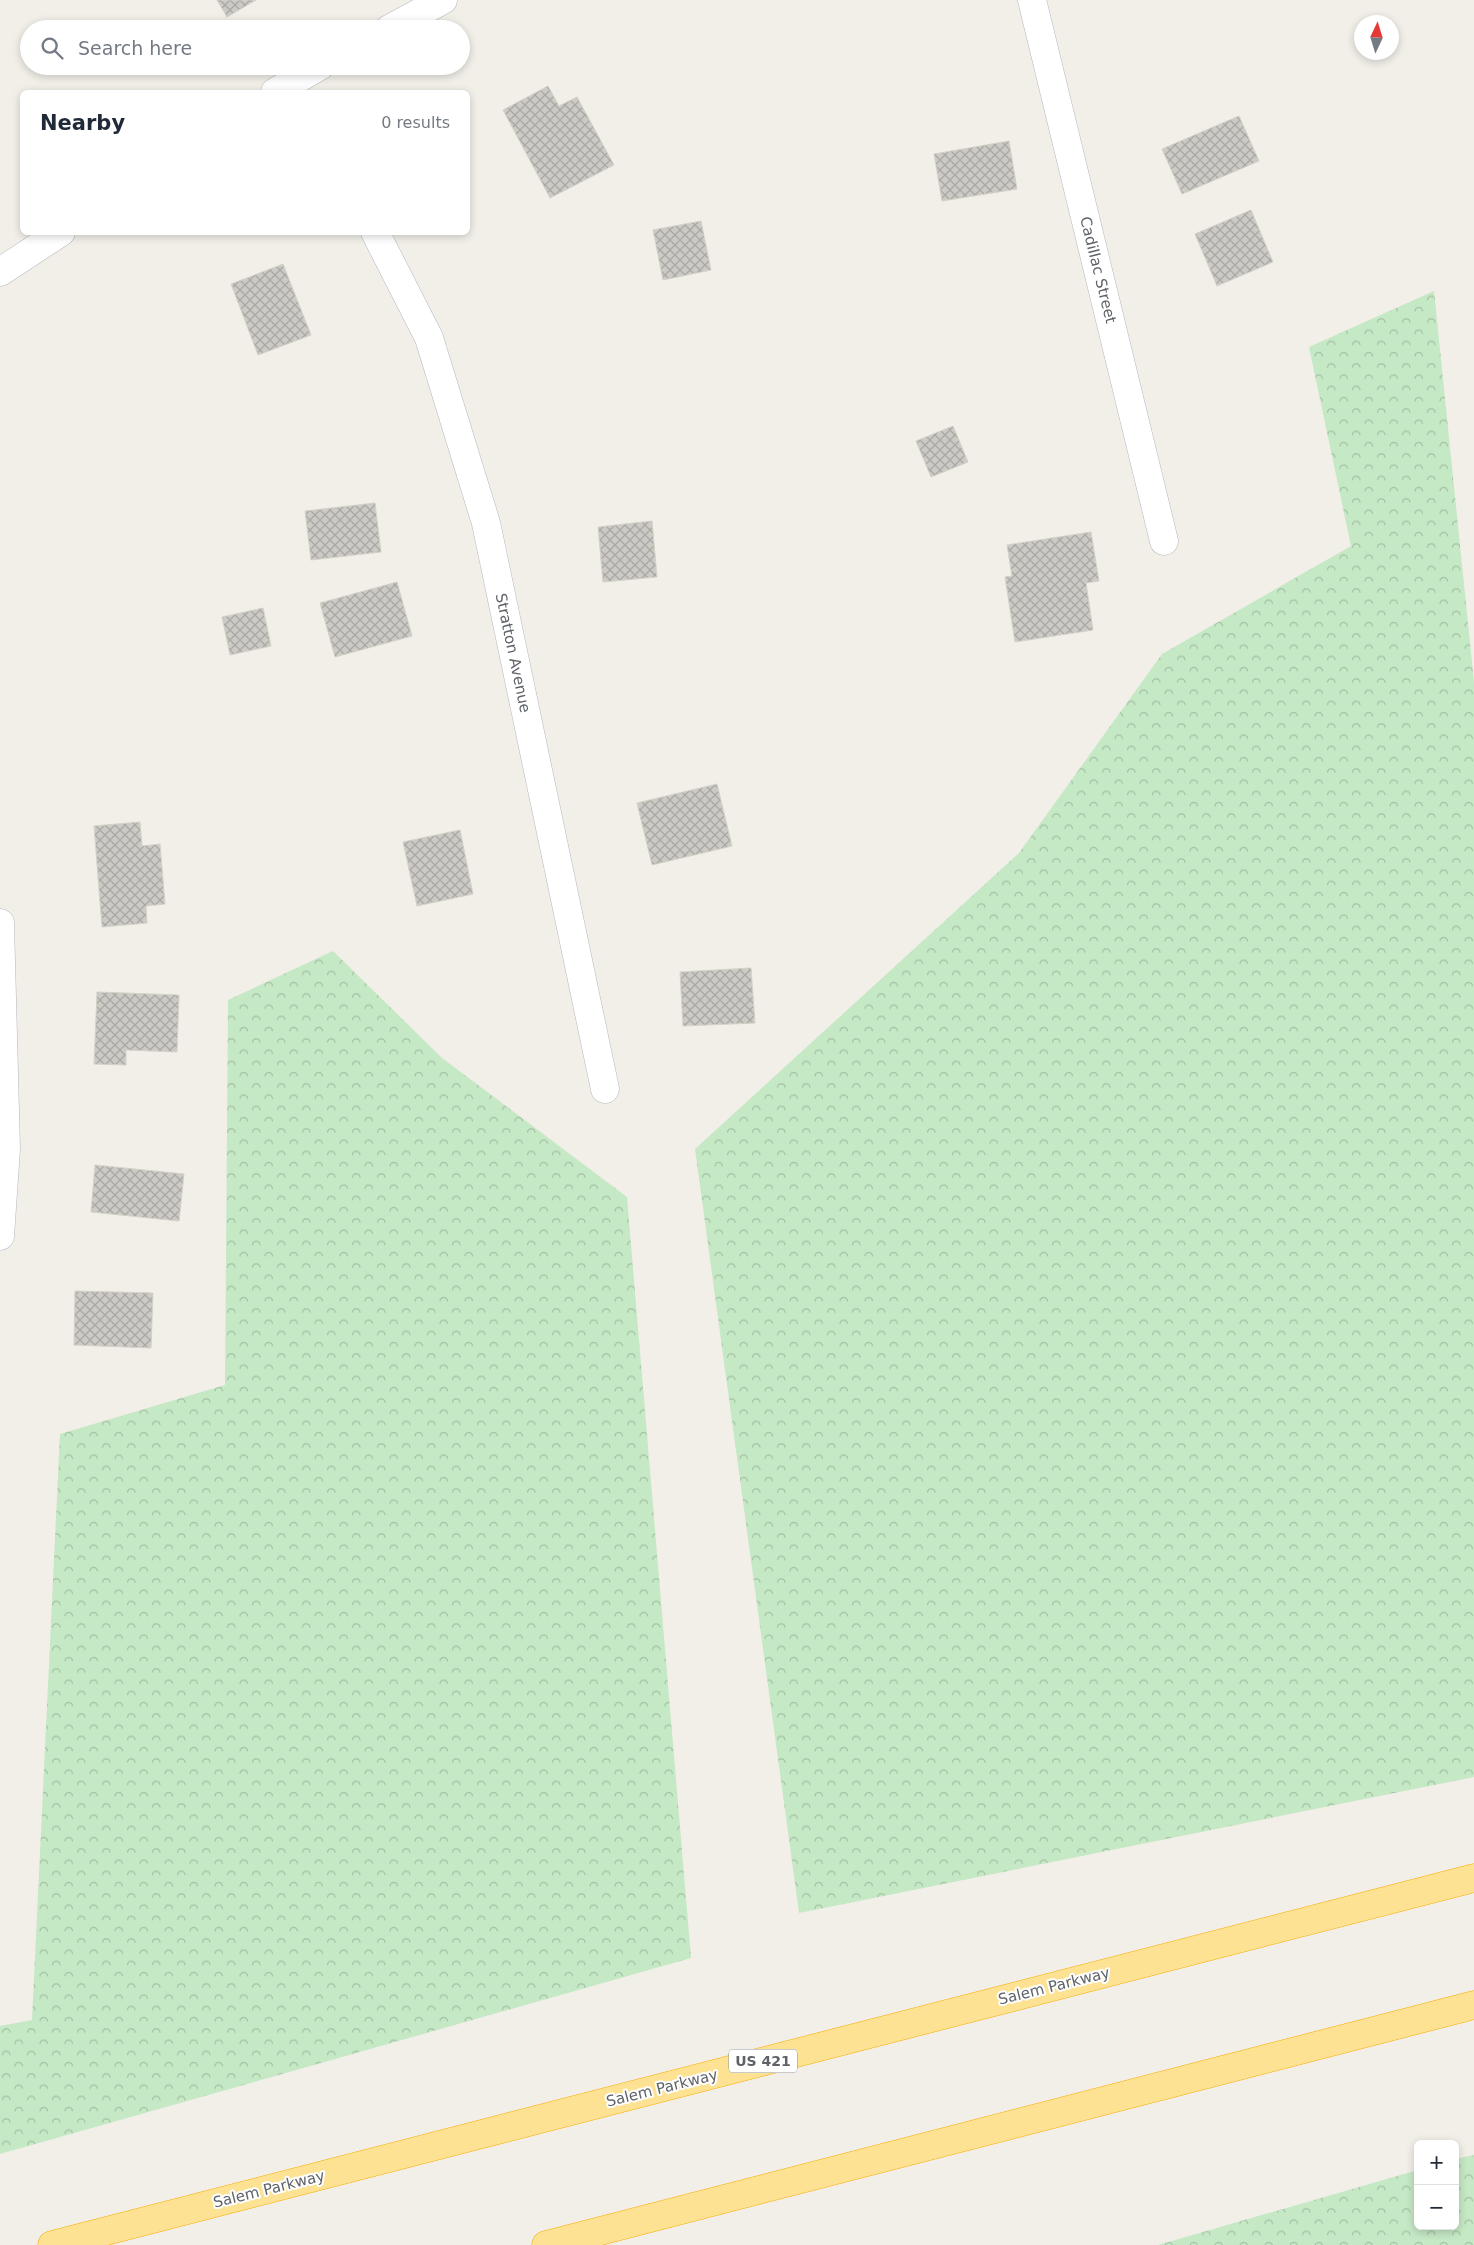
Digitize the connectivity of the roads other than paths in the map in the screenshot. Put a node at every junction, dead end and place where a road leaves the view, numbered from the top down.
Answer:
1 (443, 0) edge
2 (1032, 0) edge
3 (406, 20) edge
4 (308, 75) edge
5 (291, 88) edge
6 (56, 235) edge
7 (377, 235) edge
8 (0, 272) edge
9 (1164, 541) dead end
10 (0, 923) edge
11 (606, 1089) dead end
12 (0, 1236) edge
13 (1474, 1878) edge
14 (1474, 2005) edge
15 (52, 2245) edge
16 (546, 2245) edge

1 - 3 street
2 - 9 street, Cadillac Street
4 - 5 street
6 - 8 street
7 - 11 street, Stratton Avenue
10 - 12 street
13 - 15 highway, Salem Parkway / US 421
14 - 16 highway

